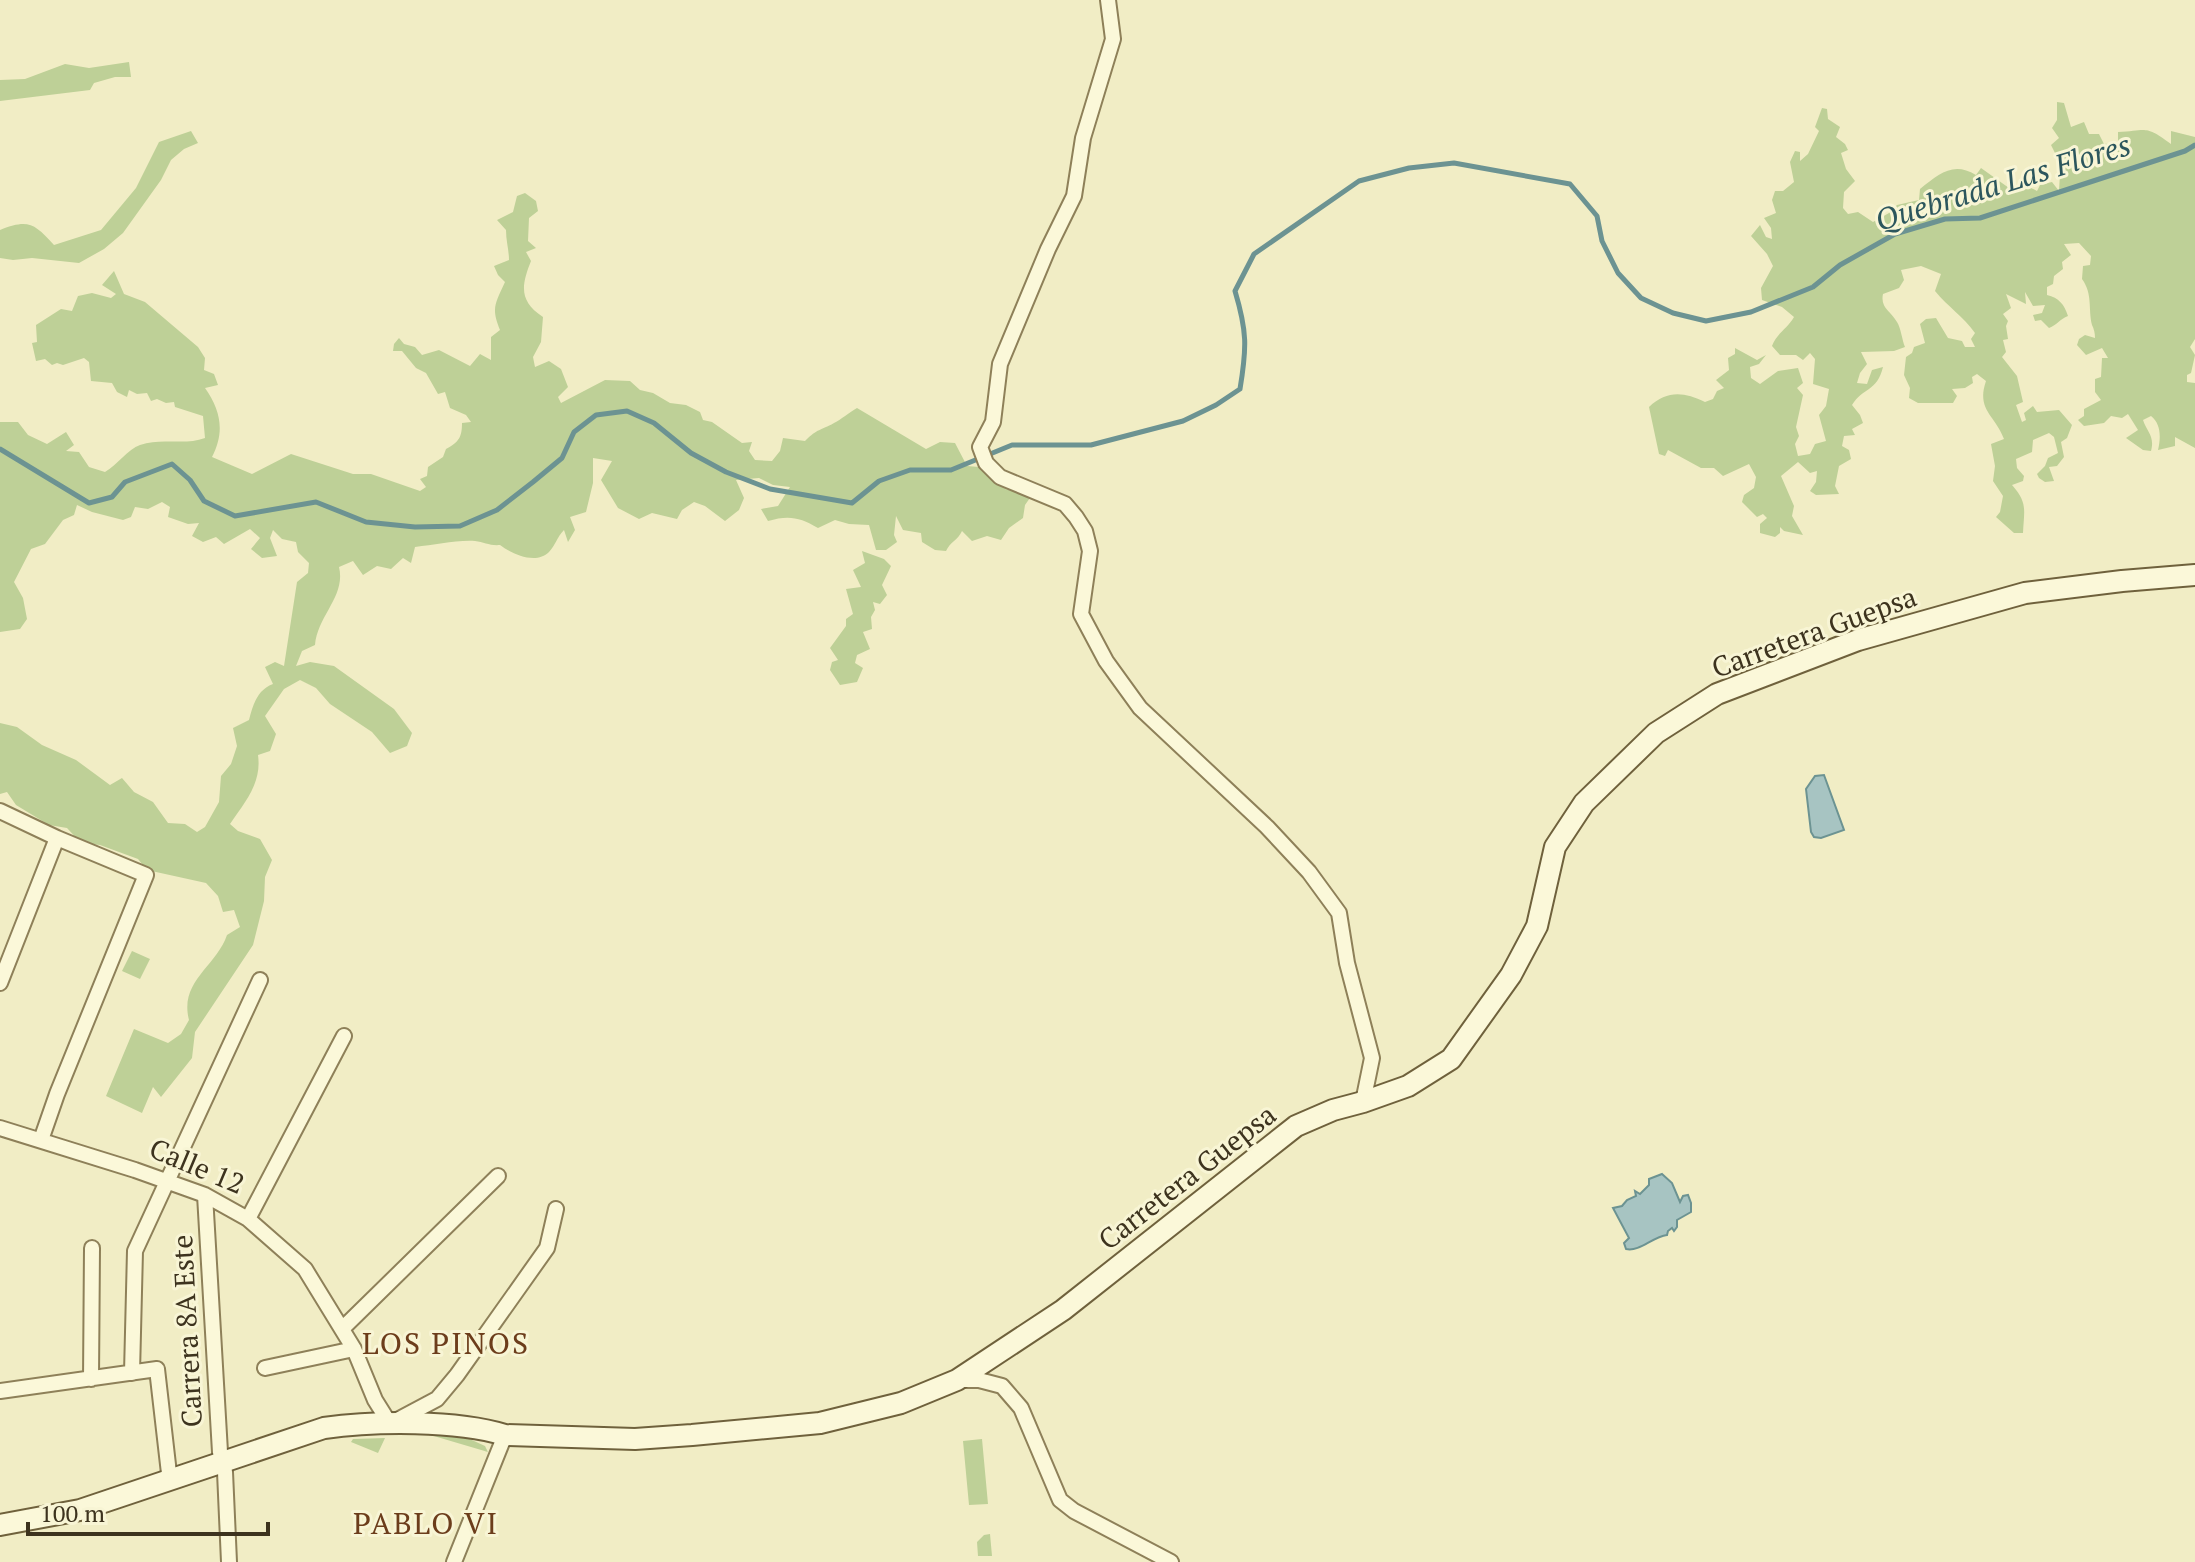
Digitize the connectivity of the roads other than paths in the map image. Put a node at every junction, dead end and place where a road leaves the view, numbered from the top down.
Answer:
1 (1108, 0) edge
2 (2195, 575) edge
3 (0, 811) edge
4 (57, 838) junction
5 (260, 980) dead end
6 (0, 983) edge
7 (344, 1036) dead end
8 (1363, 1102) junction
9 (0, 1128) edge
10 (41, 1140) junction
11 (498, 1176) dead end
12 (169, 1182) junction
13 (205, 1195) junction
14 (556, 1209) dead end
15 (248, 1219) junction
16 (92, 1248) dead end
17 (342, 1329) junction
18 (354, 1349) junction
19 (265, 1368) dead end
20 (132, 1373) junction
21 (91, 1379) junction
22 (957, 1380) junction
23 (0, 1391) edge
24 (390, 1424) junction
25 (505, 1435) junction
26 (221, 1463) junction
27 (170, 1482) junction
28 (0, 1525) edge
29 (229, 1562) edge
30 (454, 1562) edge
31 (1171, 1562) edge

1 - 8 street
2 - 8 street, Carretera Guepsa
3 - 4 street
4 - 6 street
4 - 10 street
5 - 12 street
7 - 15 street
8 - 22 street, Carretera Guepsa
9 - 10 street, Calle 12
10 - 12 street, Calle 12
11 - 17 street
12 - 13 street, Calle 12
12 - 20 street
13 - 15 street, Calle 12
13 - 26 street, Carrera 8A Este
14 - 24 street
15 - 17 street, Calle 12
16 - 21 street
17 - 18 street, Calle 12
18 - 19 street
18 - 24 street, Calle 12
20 - 21 street
20 - 27 street
21 - 23 street
22 - 25 street, Carretera Guepsa
22 - 31 street
24 - 25 street
24 - 26 street
25 - 30 street
26 - 27 street
26 - 29 street, Carrera 8A Este
27 - 28 street

